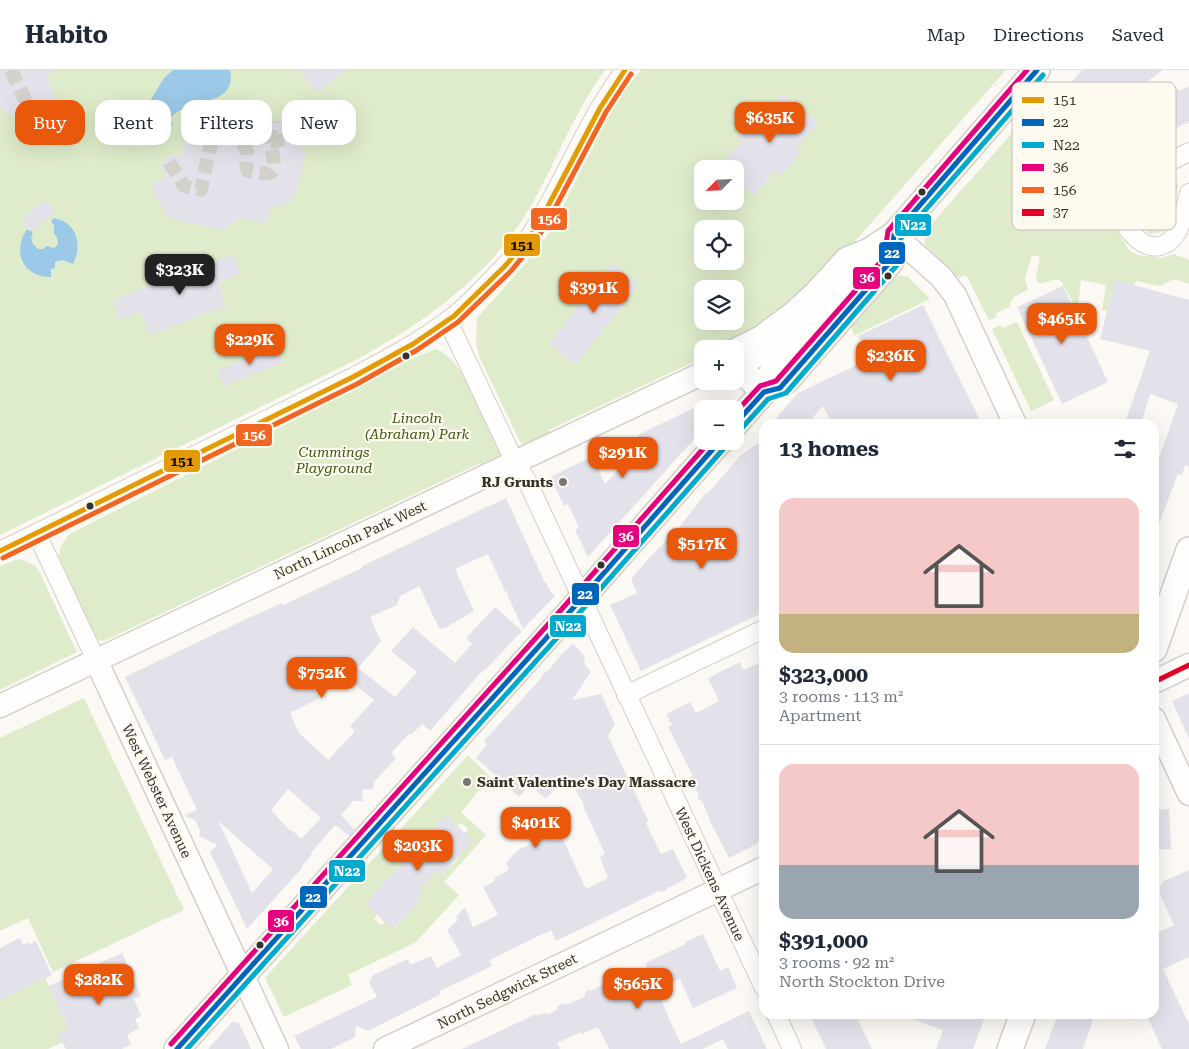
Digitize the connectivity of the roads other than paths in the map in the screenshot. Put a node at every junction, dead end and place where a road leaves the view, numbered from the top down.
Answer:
1 (625, 70) edge
2 (1037, 70) edge
3 (1026, 82) edge
4 (1012, 98) edge
5 (1188, 157) edge
6 (1176, 162) edge
7 (1189, 194) edge
8 (1130, 230) edge
9 (884, 241) junction
10 (840, 320) junction
11 (448, 321) junction
12 (803, 335) junction
13 (744, 353) edge
14 (744, 358) edge
15 (744, 370) edge
16 (694, 377) edge
17 (764, 392) junction
18 (744, 414) edge
19 (1013, 419) edge
20 (712, 450) edge
21 (516, 462) junction
22 (37, 534) junction
23 (1189, 550) edge
24 (0, 551) edge
25 (582, 599) junction
26 (759, 632) edge
27 (1159, 635) edge
28 (96, 660) junction
29 (1189, 665) edge
30 (1159, 680) edge
31 (626, 695) junction
32 (0, 706) edge
33 (1159, 730) edge
34 (1189, 794) edge
35 (759, 870) edge
36 (717, 890) junction
37 (242, 975) junction
38 (759, 978) edge
39 (778, 1019) edge
40 (1021, 1019) edge
41 (177, 1049) edge
42 (277, 1049) edge
43 (385, 1049) edge
44 (792, 1049) edge
45 (1010, 1049) edge

1 - 11 street
2 - 3 main road
4 - 9 main road
5 - 6 street
7 - 8 street
9 - 10 main road
9 - 12 main road
9 - 13 street
9 - 19 street
10 - 12 street
10 - 17 main road
11 - 21 street, West Dickens Avenue
11 - 22 street
12 - 14 street
12 - 17 main road
15 - 17 main road
16 - 21 street, North Lincoln Park West
17 - 18 main road
20 - 25 main road
21 - 25 street, West Dickens Avenue
21 - 28 street, North Lincoln Park West
22 - 24 street
22 - 28 street, West Webster Avenue
23 - 27 main road
25 - 31 street, West Dickens Avenue
25 - 37 main road
26 - 31 street
28 - 32 street, North Lincoln Park West
28 - 37 street, West Webster Avenue
29 - 30 street
31 - 36 street, West Dickens Avenue
33 - 34 street
35 - 36 street, North Sedgwick Street
36 - 38 street, West Dickens Avenue
36 - 43 street, North Sedgwick Street
37 - 41 main road
37 - 42 street, West Webster Avenue
39 - 44 street
40 - 45 main road

